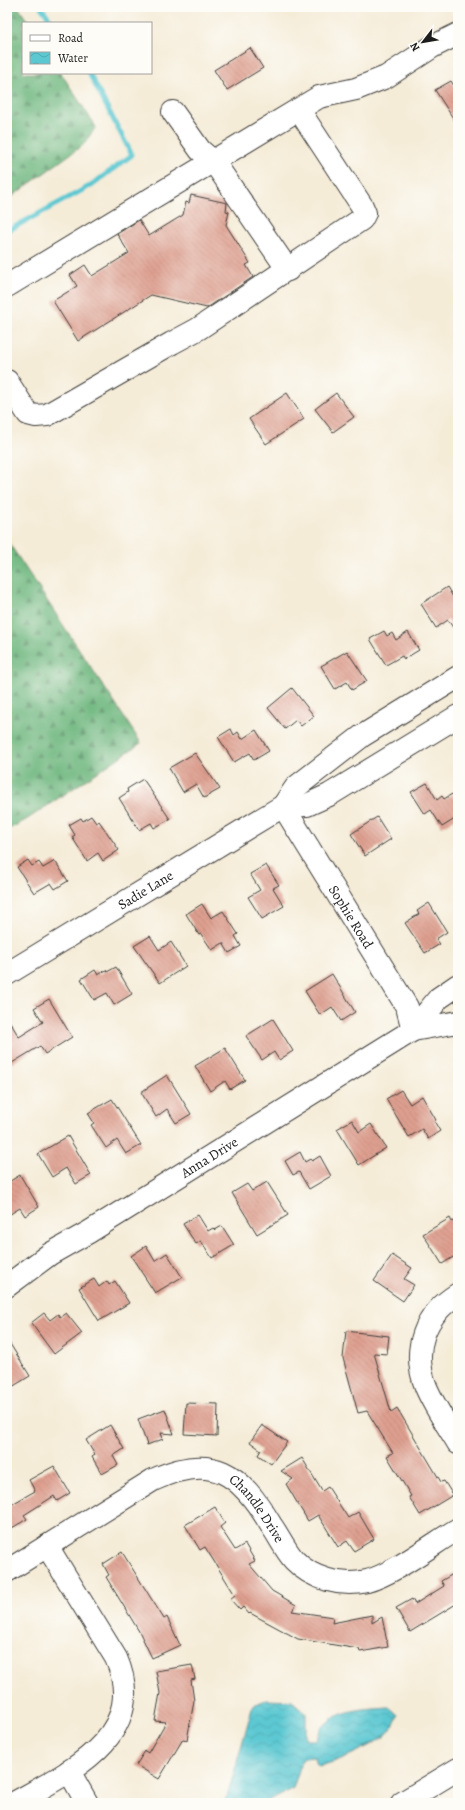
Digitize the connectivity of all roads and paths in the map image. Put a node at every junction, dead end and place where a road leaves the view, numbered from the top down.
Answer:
1 (458, 34) edge
2 (299, 110) junction
3 (173, 112) dead end
4 (214, 162) junction
5 (288, 270) junction
6 (7, 286) edge
7 (7, 381) edge
8 (458, 677) edge
9 (458, 716) edge
10 (283, 806) junction
11 (7, 974) edge
12 (458, 985) edge
13 (458, 1022) edge
14 (413, 1030) junction
15 (7, 1286) edge
16 (458, 1294) edge
17 (458, 1443) edge
18 (458, 1529) edge
19 (47, 1546) junction
20 (7, 1571) edge
21 (458, 1769) edge
22 (69, 1771) junction
23 (41, 1796) edge
24 (14, 1803) edge
25 (87, 1803) edge
26 (402, 1803) edge

1 - 2 street
2 - 4 street
2 - 5 street
3 - 4 street
4 - 5 street
4 - 6 street
5 - 7 street
8 - 10 street, Sadie Lane
9 - 10 street, Sadie Lane
10 - 11 street, Sadie Lane
10 - 14 street, Sophie Road
12 - 14 street, Anna Drive
13 - 14 street, Anna Drive
14 - 15 street, Anna Drive
16 - 17 street
18 - 19 street, Chandle Drive
19 - 20 street, Chandle Drive
19 - 22 street
21 - 26 street
22 - 23 street
22 - 25 street
23 - 24 street

